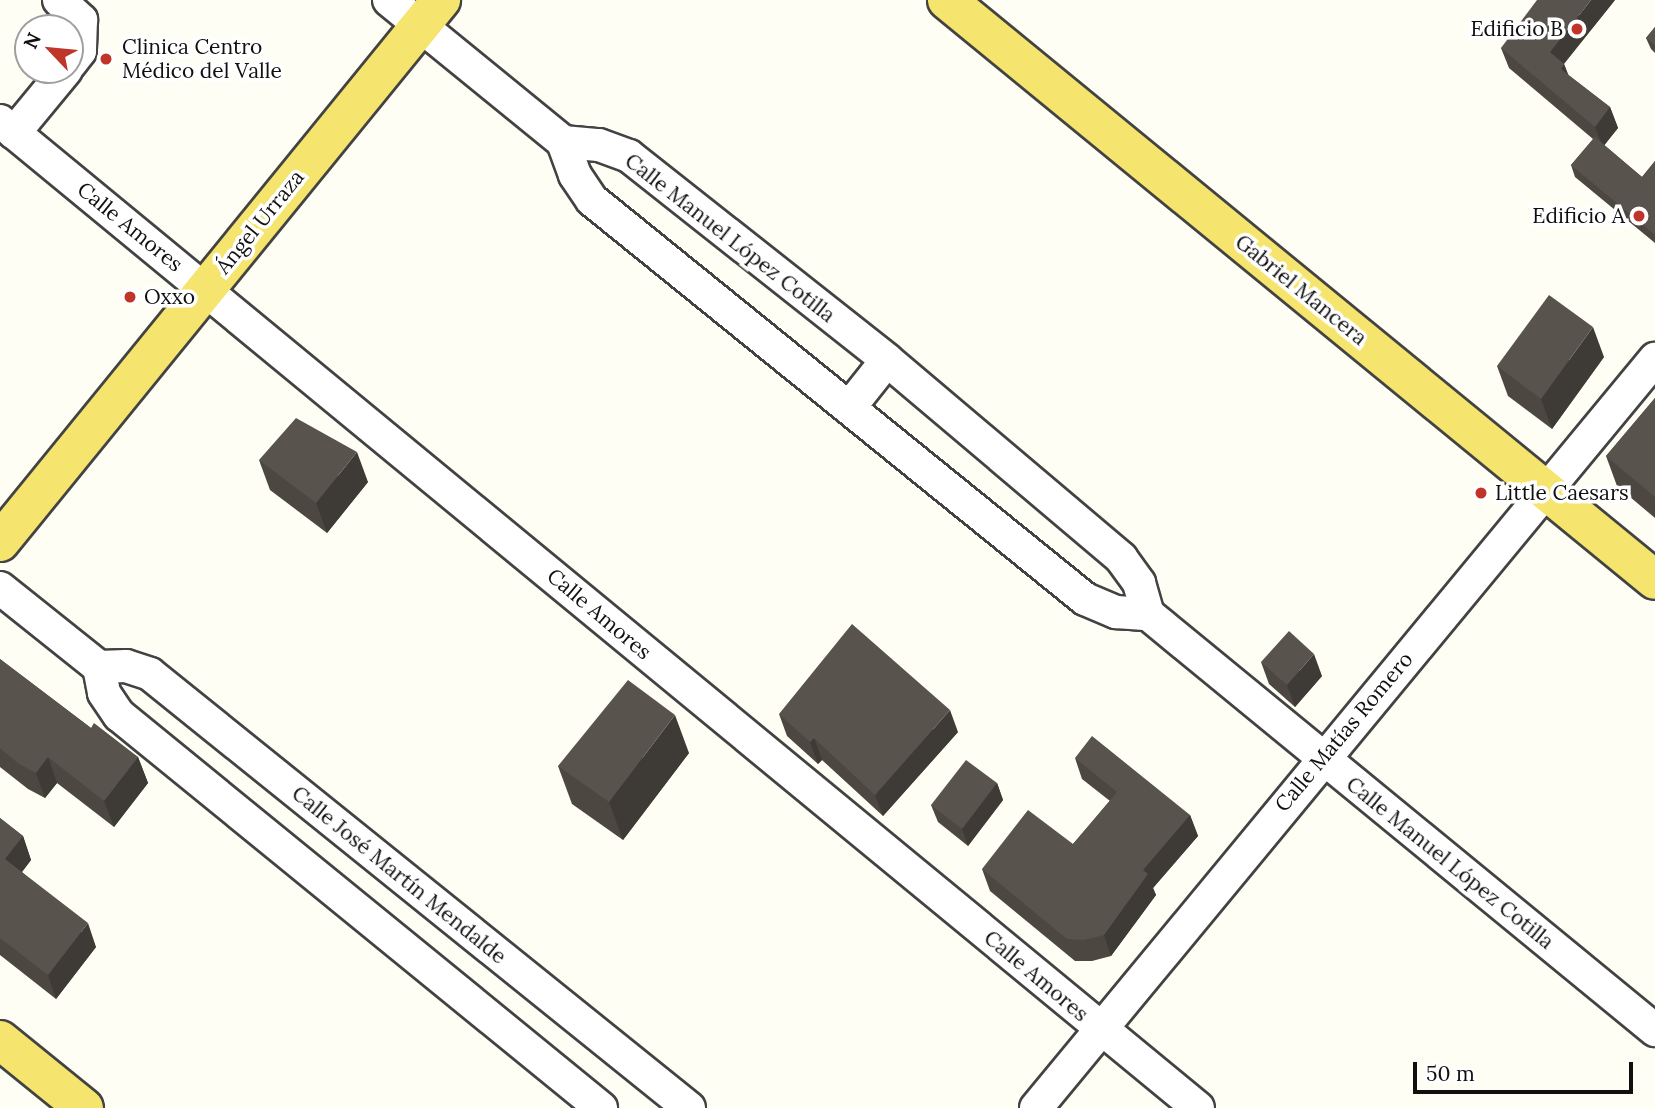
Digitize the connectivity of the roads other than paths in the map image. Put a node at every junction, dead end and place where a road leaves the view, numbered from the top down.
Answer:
1 (59, 0) edge
2 (389, 0) edge
3 (947, 0) edge
4 (431, 13) edge
5 (74, 14) edge
6 (52, 84) edge
7 (7, 127) edge
8 (563, 142) junction
9 (206, 288) junction
10 (1655, 359) edge
11 (887, 360) junction
12 (849, 408) junction
13 (1545, 490) junction
14 (0, 542) edge
15 (1655, 580) edge
16 (0, 588) edge
17 (1148, 614) junction
18 (99, 667) junction
19 (1322, 758) junction
20 (1101, 1030) junction
21 (1655, 1031) edge
22 (0, 1040) edge
23 (84, 1108) edge
24 (601, 1108) edge
25 (689, 1108) edge
26 (1036, 1108) edge
27 (1198, 1108) edge

1 - 5 street
2 - 4 street
3 - 13 main road, Gabriel Mancera
4 - 8 street
4 - 9 main road, Ángel Urraza
6 - 7 street
7 - 9 street, Calle Amores
8 - 11 street, Calle Manuel López Cotilla
8 - 12 street
9 - 14 main road, Ángel Urraza
9 - 20 street, Calle Amores
10 - 13 street, Calle Matías Romero
11 - 12 street
11 - 17 street, Calle Manuel López Cotilla
12 - 17 street
13 - 15 main road, Gabriel Mancera
13 - 19 street, Calle Matías Romero
16 - 18 street
17 - 19 street, Calle Manuel López Cotilla
18 - 24 street
18 - 25 street, Calle José Martín Mendalde
19 - 20 street, Calle Matías Romero
19 - 21 street, Calle Manuel López Cotilla
20 - 26 street, Calle Matías Romero
20 - 27 street, Calle Amores
22 - 23 main road

